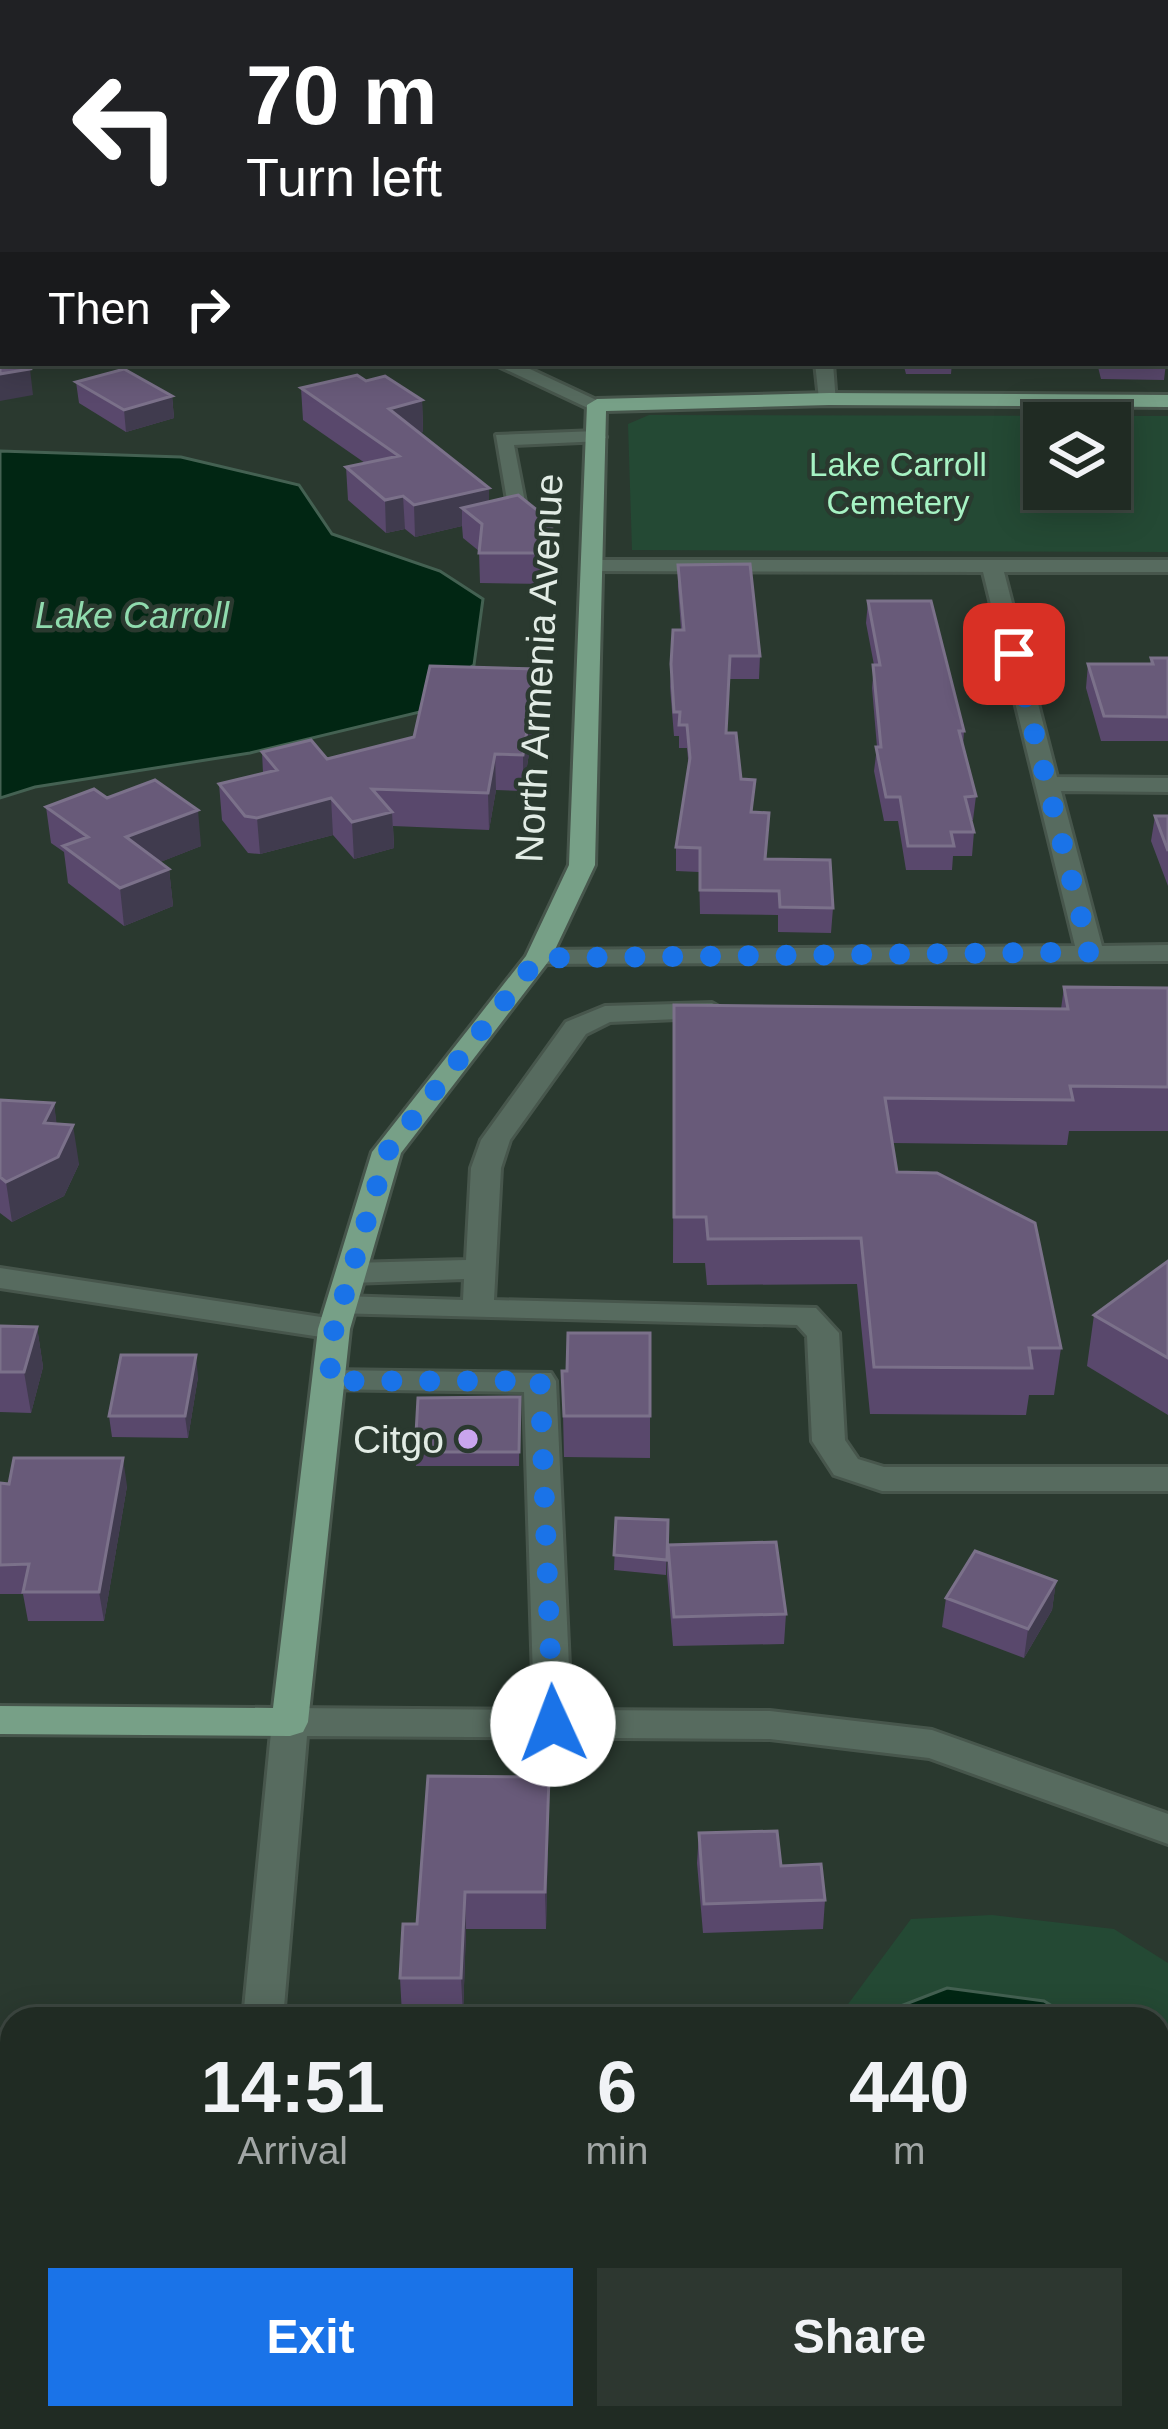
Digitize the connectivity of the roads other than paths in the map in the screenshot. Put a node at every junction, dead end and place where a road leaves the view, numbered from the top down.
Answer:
1 (508, 366) edge
2 (824, 366) edge
3 (829, 399) junction
4 (1168, 401) edge
5 (597, 405) junction
6 (596, 437) junction
7 (515, 502) edge
8 (593, 566) junction
9 (1168, 566) edge
10 (992, 567) junction
11 (1047, 784) junction
12 (1168, 785) edge
13 (1090, 952) junction
14 (1168, 952) edge
15 (538, 958) junction
16 (751, 1011) edge
17 (478, 1269) junction
18 (351, 1273) junction
19 (0, 1278) edge
20 (478, 1310) junction
21 (338, 1318) junction
22 (329, 1381) junction
23 (1168, 1479) edge
24 (0, 1720) edge
25 (290, 1722) junction
26 (553, 1724) junction
27 (1168, 1829) edge
28 (263, 2007) edge

1 - 5 street
2 - 3 street
3 - 4 main road
3 - 5 main road
5 - 6 main road, North Armenia Avenue
6 - 7 street
6 - 8 main road, North Armenia Avenue
8 - 10 street
8 - 15 main road, North Armenia Avenue
9 - 10 street
10 - 11 street
11 - 12 street
11 - 13 street
13 - 14 street
13 - 15 street
15 - 18 main road, North Armenia Avenue
16 - 17 street
17 - 18 street
17 - 20 street
18 - 21 main road, North Armenia Avenue
19 - 21 street
20 - 21 street
20 - 23 street
21 - 22 main road, North Armenia Avenue
22 - 25 main road, North Armenia Avenue
22 - 26 street
24 - 25 main road
25 - 26 street
25 - 28 street
26 - 27 street

